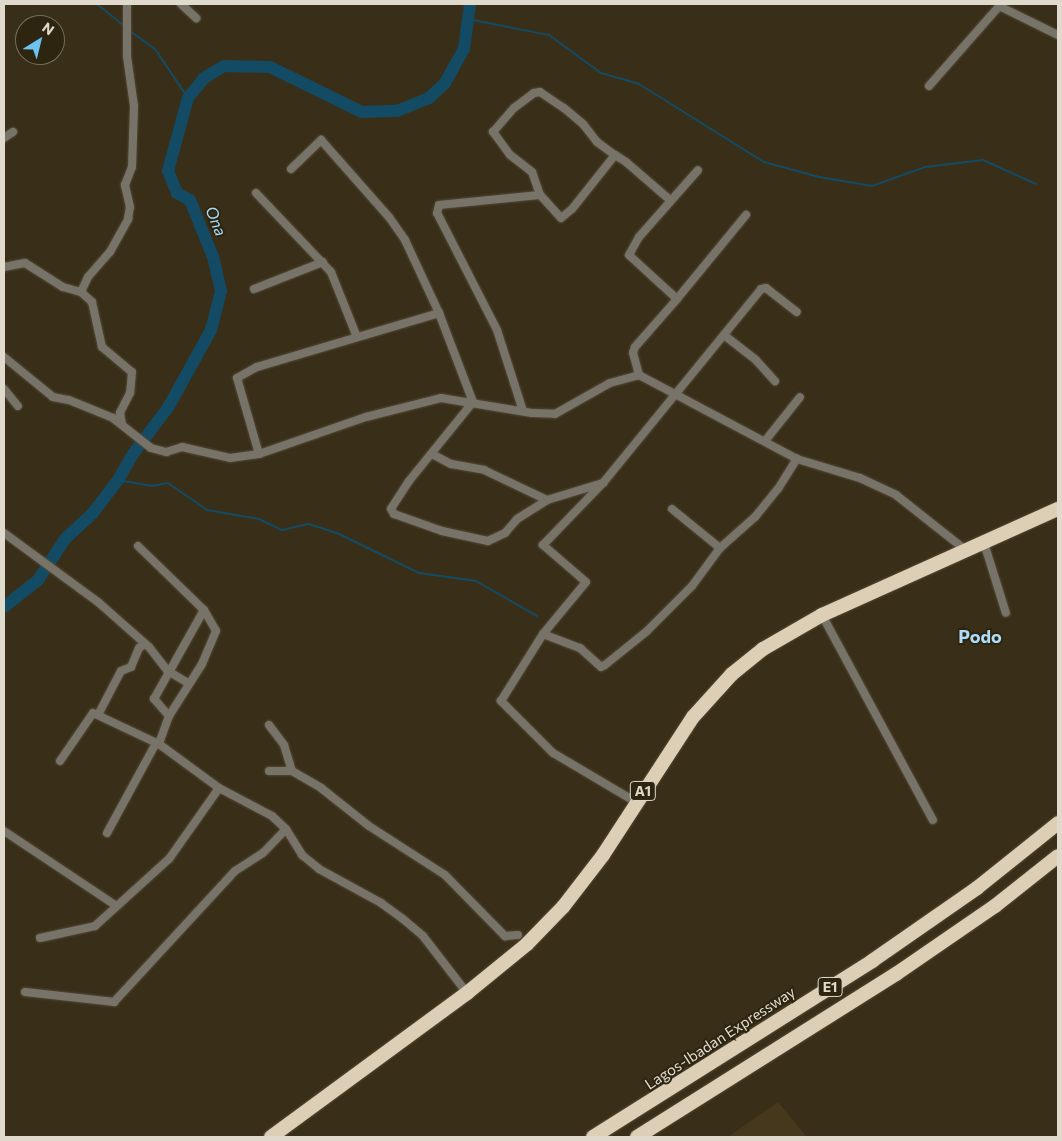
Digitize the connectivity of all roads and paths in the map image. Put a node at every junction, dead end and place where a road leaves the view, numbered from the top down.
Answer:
1 (127, 4) edge
2 (182, 4) edge
3 (1000, 5) edge
4 (196, 18) dead end
5 (1058, 35) edge
6 (929, 86) dead end
7 (13, 132) dead end
8 (4, 138) edge
9 (615, 155) junction
10 (291, 169) dead end
11 (698, 170) dead end
12 (256, 193) dead end
13 (540, 195) junction
14 (670, 200) junction
15 (746, 215) dead end
16 (323, 262) junction
17 (4, 267) edge
18 (254, 289) dead end
19 (82, 292) junction
20 (678, 299) junction
21 (796, 312) dead end
22 (439, 313) junction
23 (724, 335) junction
24 (357, 337) junction
25 (4, 357) edge
26 (639, 375) junction
27 (775, 381) dead end
28 (4, 389) edge
29 (673, 394) junction
30 (800, 397) dead end
31 (473, 402) junction
32 (18, 406) dead end
33 (523, 411) junction
34 (122, 424) junction
35 (765, 441) junction
36 (260, 454) junction
37 (432, 454) junction
38 (797, 459) junction
39 (603, 483) junction
40 (547, 500) junction
41 (672, 509) dead end
42 (1058, 509) edge
43 (6, 535) edge
44 (984, 543) junction
45 (138, 546) dead end
46 (720, 548) junction
47 (967, 551) junction
48 (204, 610) junction
49 (1006, 613) dead end
50 (822, 615) junction
51 (543, 634) junction
52 (145, 644) junction
53 (168, 671) junction
54 (188, 683) junction
55 (99, 713) junction
56 (169, 716) junction
57 (270, 725) dead end
58 (157, 743) junction
59 (60, 761) dead end
60 (269, 770) dead end
61 (292, 771) junction
62 (219, 788) junction
63 (636, 802) junction
64 (933, 820) dead end
65 (1058, 824) edge
66 (286, 829) junction
67 (4, 831) edge
68 (107, 833) dead end
69 (1058, 856) edge
70 (115, 905) junction
71 (518, 935) dead end
72 (40, 938) dead end
73 (25, 992) dead end
74 (468, 994) junction
75 (271, 1137) edge
76 (593, 1137) edge
77 (637, 1137) edge

1 - 19 street
2 - 4 street
3 - 5 street
3 - 6 street
7 - 8 street
9 - 13 street
9 - 13 street
9 - 14 street
10 - 22 street
11 - 14 street
12 - 16 street
13 - 33 street
14 - 20 street
15 - 20 street
16 - 18 street
16 - 24 street
17 - 19 street
19 - 34 street
20 - 26 street
21 - 23 street
22 - 24 street
22 - 31 street
23 - 27 street
23 - 29 street
24 - 36 street
25 - 34 street
26 - 29 street
26 - 33 street
28 - 32 street
29 - 35 street
29 - 39 street
30 - 35 street
31 - 33 street
31 - 36 street
31 - 37 street
34 - 36 street
35 - 38 street
37 - 40 street
37 - 40 street
38 - 46 street
38 - 47 street
39 - 40 street
39 - 51 street
41 - 46 street
42 - 44 highway, A1
43 - 52 street
44 - 47 highway, A1
44 - 49 street
45 - 48 street
46 - 51 street
47 - 50 highway, A1
48 - 53 street
48 - 54 street
50 - 63 highway, A1
50 - 64 street
51 - 63 street
52 - 53 street
52 - 55 street
53 - 54 street
53 - 56 street
54 - 56 street
55 - 58 street
55 - 59 street
56 - 58 street
57 - 61 street
58 - 62 street
58 - 68 street
60 - 61 street
61 - 71 street
62 - 66 street
62 - 70 street
63 - 74 highway, A1
65 - 76 highway, Lagos-Ibadan Expressway / E1
66 - 73 street
66 - 74 street
67 - 70 street
69 - 77 highway, E1
70 - 72 street
74 - 75 highway, A1

